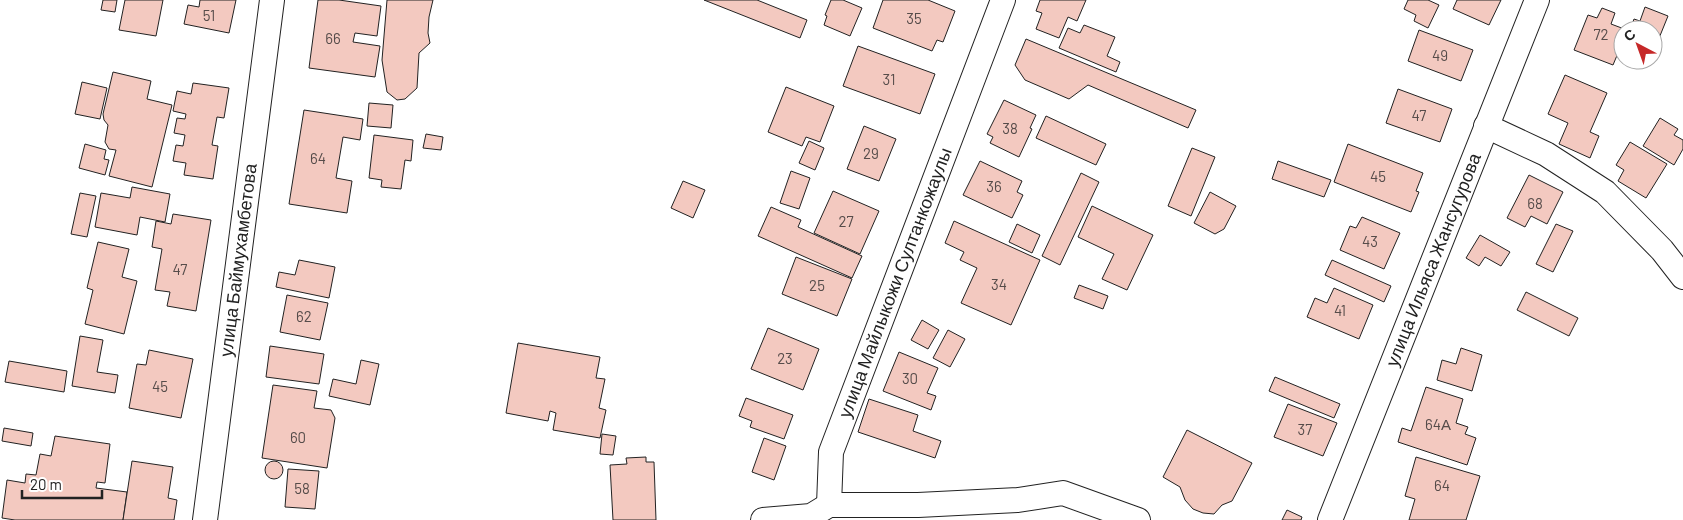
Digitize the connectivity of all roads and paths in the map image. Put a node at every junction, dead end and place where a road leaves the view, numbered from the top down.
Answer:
1 (272, 0) edge
2 (1003, 0) edge
3 (1537, 0) edge
4 (1486, 126) junction
5 (1683, 277) edge
6 (829, 504) junction
7 (999, 510) edge
8 (205, 520) edge
9 (763, 520) edge
10 (1138, 520) edge
11 (1330, 520) edge

1 - 8 street, улица Баймухамбетова
2 - 6 street, улица Майлыкожи Султанкожаулы
3 - 4 street, улица Ильяса Жансугурова
4 - 5 street
4 - 11 street, улица Ильяса Жансугурова
6 - 7 street
6 - 9 street
7 - 10 street

